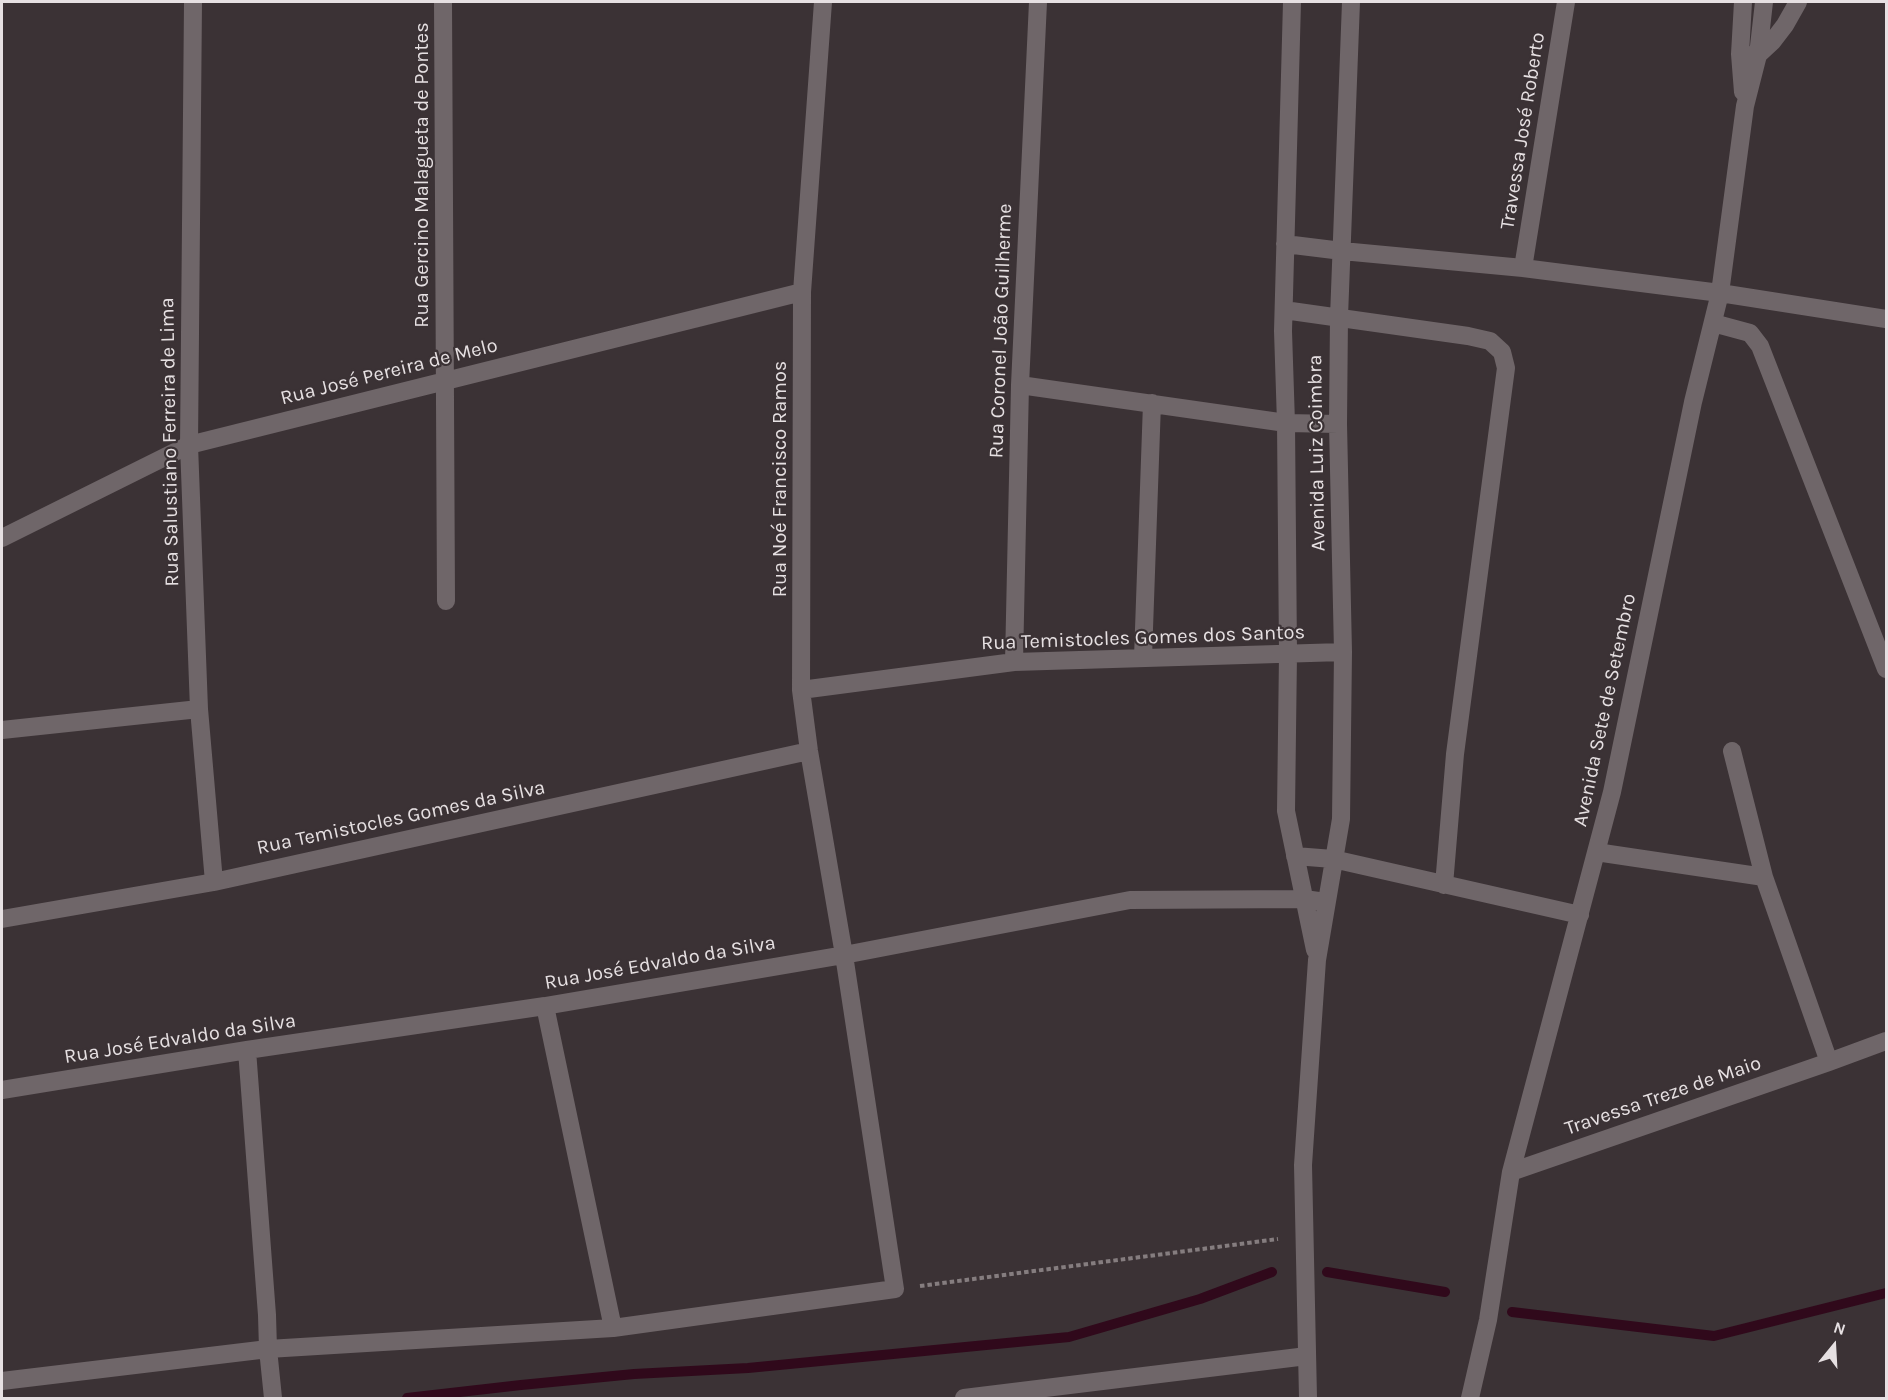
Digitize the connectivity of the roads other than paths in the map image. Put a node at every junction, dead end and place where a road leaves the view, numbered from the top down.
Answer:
1 (193, 2) edge
2 (443, 2) edge
3 (823, 2) edge
4 (1038, 2) edge
5 (1292, 2) edge
6 (1351, 2) edge
7 (1566, 2) edge
8 (1743, 2) edge
9 (1764, 2) edge
10 (1798, 2) edge
11 (1749, 54) junction
12 (1286, 244) junction
13 (1342, 251) junction
14 (1523, 268) junction
15 (802, 292) junction
16 (1720, 294) junction
17 (1284, 310) junction
18 (1339, 317) junction
19 (1887, 319) edge
20 (1713, 323) junction
21 (446, 381) junction
22 (1020, 385) junction
23 (1152, 403) junction
24 (1286, 423) junction
25 (1338, 424) junction
26 (189, 445) junction
27 (2, 538) edge
28 (446, 601) dead end
29 (1343, 652) junction
30 (1288, 654) junction
31 (1143, 657) junction
32 (1014, 662) junction
33 (1887, 669) edge
34 (801, 690) junction
35 (199, 709) junction
36 (2, 730) edge
37 (808, 751) junction
38 (1732, 751) dead end
39 (1596, 852) junction
40 (1295, 856) junction
41 (1333, 859) junction
42 (1764, 877) junction
43 (214, 882) junction
44 (1444, 885) junction
45 (1304, 899) junction
46 (1326, 902) junction
47 (1580, 915) junction
48 (2, 919) edge
49 (844, 955) junction
50 (1317, 960) junction
51 (545, 1006) junction
52 (1887, 1041) edge
53 (247, 1050) junction
54 (1829, 1062) junction
55 (2, 1090) edge
56 (1511, 1172) junction
57 (613, 1328) junction
58 (268, 1349) junction
59 (1307, 1356) junction
60 (2, 1381) edge
61 (273, 1391) edge
62 (964, 1398) edge
63 (1308, 1398) edge
64 (1470, 1398) edge

1 - 26 street, Rua Salustiano Ferreira de Lima
2 - 21 street, Rua Gercino Malagueta de Pontes
3 - 15 street, Rua Noé Francisco Ramos
4 - 22 street, Rua Coronel João Guilherme
5 - 12 street, Avenida Luiz Coimbra
6 - 13 street, Avenida Luiz Coimbra
7 - 14 street, Travessa José Roberto
8 - 11 street
9 - 11 street
10 - 11 street
11 - 16 street, Avenida Sete de Setembro
12 - 13 street
12 - 17 street, Avenida Luiz Coimbra
13 - 14 street
13 - 18 street, Avenida Luiz Coimbra
14 - 16 street
15 - 21 street, Rua José Pereira de Melo
15 - 34 street, Rua Noé Francisco Ramos
16 - 19 street
16 - 20 street, Avenida Sete de Setembro
17 - 18 street
17 - 24 street, Avenida Luiz Coimbra
18 - 25 street, Avenida Luiz Coimbra
18 - 44 street
20 - 33 street
20 - 39 street, Avenida Sete de Setembro
21 - 26 street, Rua José Pereira de Melo
21 - 28 street, Rua Gercino Malagueta de Pontes
22 - 23 street
22 - 32 street, Rua Coronel João Guilherme
23 - 24 street
23 - 31 street
24 - 25 street
24 - 30 street, Avenida Luiz Coimbra
25 - 29 street, Avenida Luiz Coimbra
26 - 27 street, Rua José Pereira de Melo
26 - 35 street, Rua Salustiano Ferreira de Lima
29 - 30 street, Rua Temistocles Gomes dos Santos
29 - 41 street, Avenida Luiz Coimbra
30 - 31 street, Rua Temistocles Gomes dos Santos
30 - 40 street, Avenida Luiz Coimbra
31 - 32 street, Rua Temistocles Gomes dos Santos
32 - 34 street, Rua Temistocles Gomes dos Santos
34 - 37 street, Rua Noé Francisco Ramos
35 - 36 street
35 - 43 street, Rua Salustiano Ferreira de Lima
37 - 43 street, Rua Temistocles Gomes da Silva
37 - 49 street, Rua Noé Francisco Ramos
38 - 42 street
39 - 42 street
39 - 47 street, Avenida Sete de Setembro
40 - 41 street
40 - 45 street, Avenida Luiz Coimbra
41 - 44 street
41 - 46 street, Avenida Luiz Coimbra
42 - 54 street
43 - 48 street, Rua Temistocles Gomes da Silva
44 - 47 street
45 - 46 street, Rua José Edvaldo da Silva
45 - 49 street, Rua José Edvaldo da Silva
45 - 50 street, Avenida Luiz Coimbra
46 - 50 street, Avenida Luiz Coimbra
47 - 56 street, Avenida Sete de Setembro
49 - 51 street, Rua José Edvaldo da Silva
49 - 57 street, Rua Noé Francisco Ramos
50 - 59 street
51 - 53 street, Rua José Edvaldo da Silva
51 - 57 street
52 - 54 street, Travessa Treze de Maio
53 - 55 street, Rua José Edvaldo da Silva
53 - 58 street
54 - 56 street, Travessa Treze de Maio
56 - 64 street, Avenida Sete de Setembro
57 - 58 street
58 - 60 street
58 - 61 street
59 - 62 street
59 - 63 street

